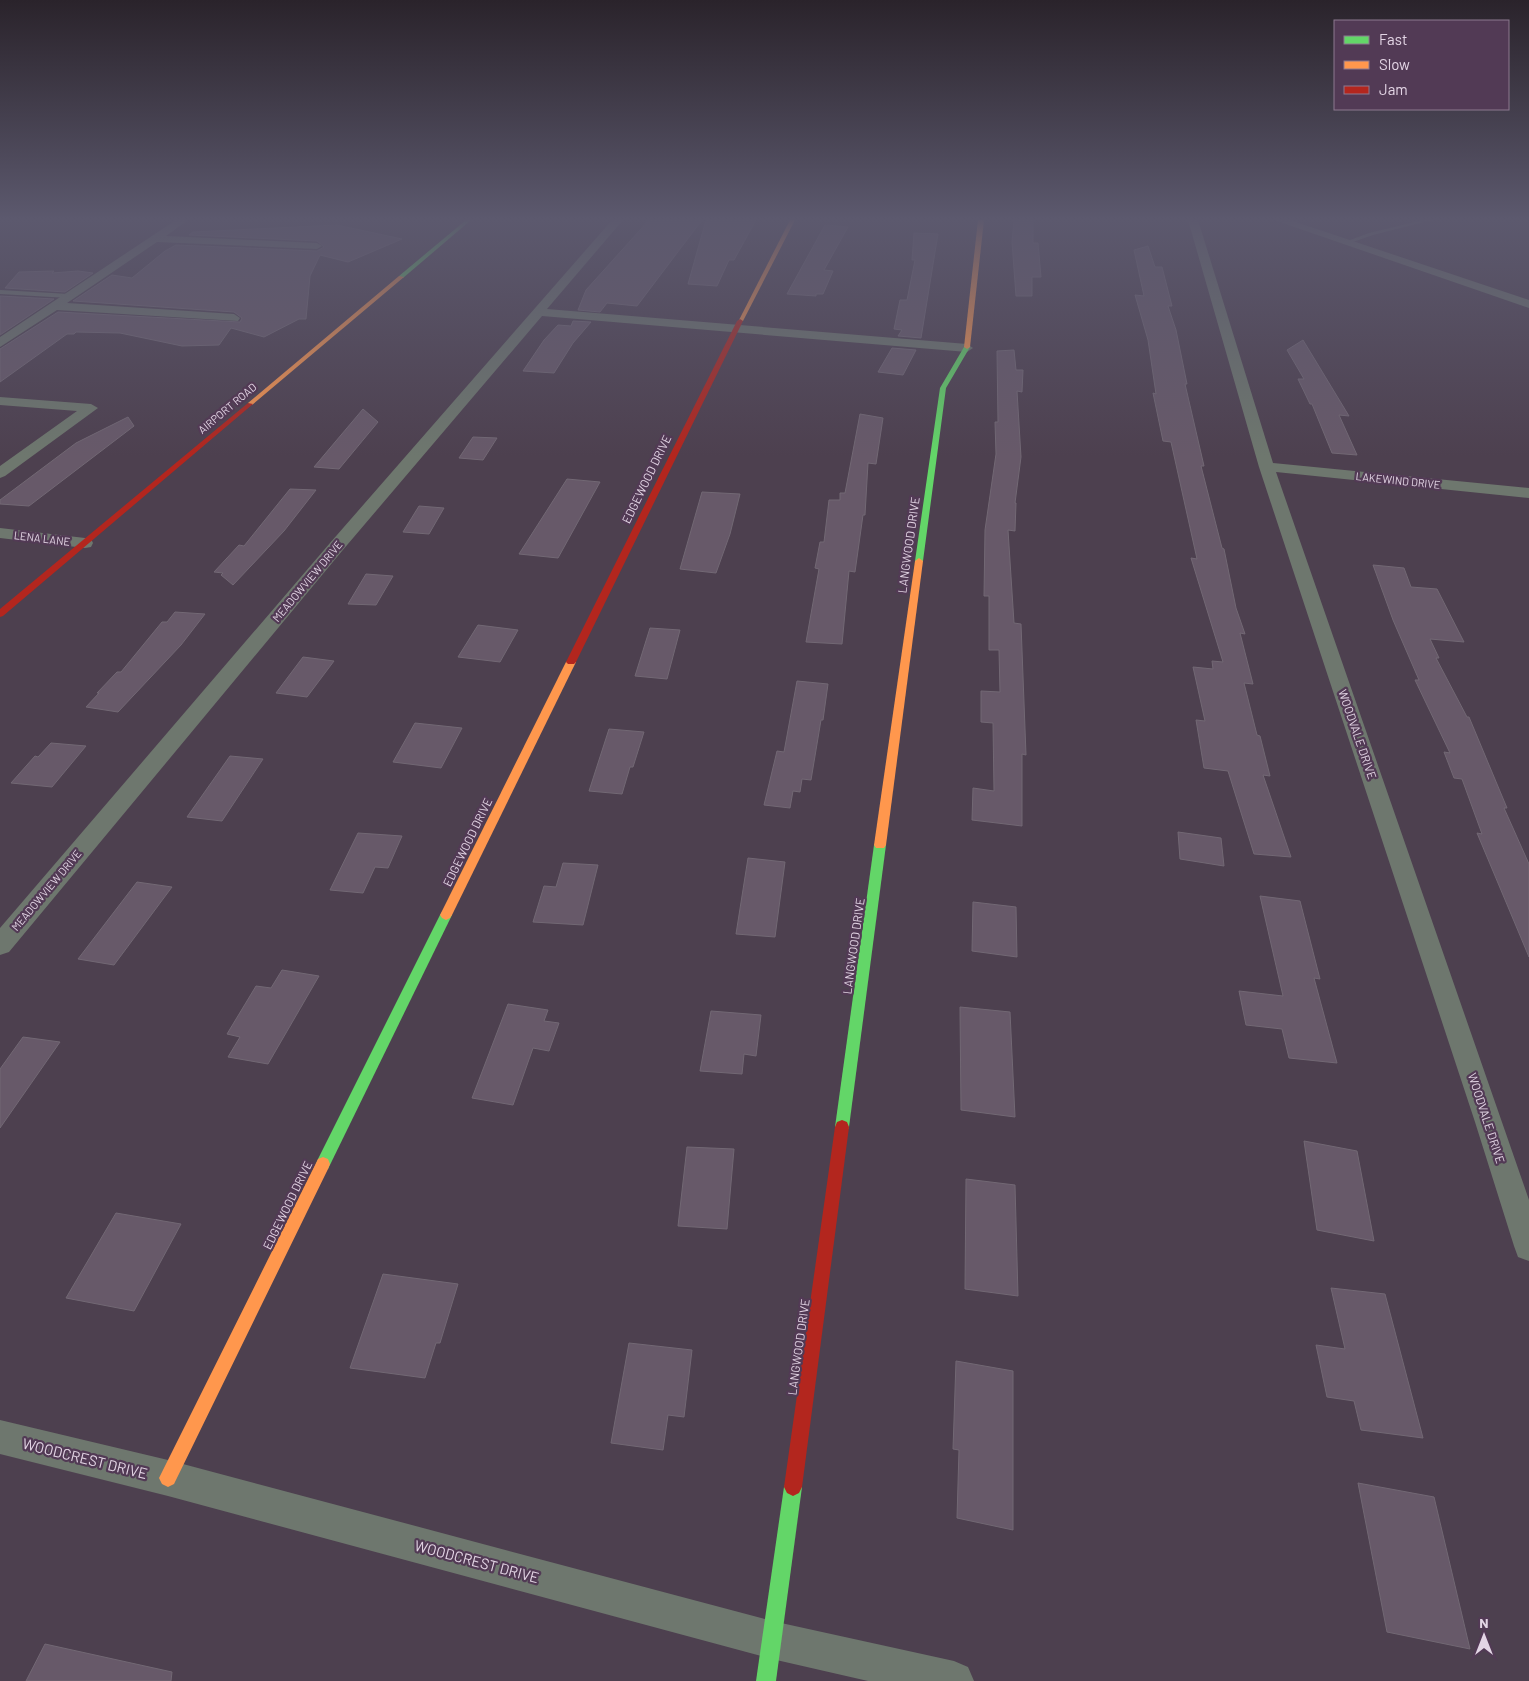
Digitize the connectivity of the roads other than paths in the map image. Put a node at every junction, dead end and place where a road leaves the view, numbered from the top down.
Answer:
1 (65, 298) edge
2 (376, 298) edge
3 (550, 298) edge
4 (752, 298) edge
5 (972, 298) edge
6 (1217, 298) edge
7 (1512, 298) edge
8 (1529, 304) edge
9 (54, 306) junction
10 (538, 312) junction
11 (234, 318) dead end
12 (735, 330) junction
13 (0, 343) edge
14 (967, 348) junction
15 (0, 401) edge
16 (1267, 467) junction
17 (0, 473) edge
18 (1529, 493) edge
19 (0, 533) edge
20 (85, 543) junction
21 (0, 614) edge
22 (0, 945) edge
23 (1529, 1246) edge
24 (0, 1437) edge
25 (168, 1478) junction
26 (772, 1640) junction
27 (766, 1681) edge
28 (954, 1681) edge

1 - 9 street
2 - 20 main road, AIRPORT ROAD
3 - 10 street, MEADOWVIEW DRIVE
4 - 12 main road, EDGEWOOD DRIVE
5 - 14 main road, LANGWOOD DRIVE
6 - 16 street, WOODVALE DRIVE
7 - 8 street
9 - 11 street
9 - 13 street
10 - 12 street
10 - 22 street, MEADOWVIEW DRIVE
12 - 14 street
12 - 25 main road, EDGEWOOD DRIVE
14 - 26 main road, LANGWOOD DRIVE
15 - 17 street
16 - 18 street, LAKEWIND DRIVE
16 - 23 street, WOODVALE DRIVE
19 - 20 street, LENA LANE
20 - 21 main road, AIRPORT ROAD
24 - 25 street, WOODCREST DRIVE
25 - 26 street, WOODCREST DRIVE
26 - 27 main road, LANGWOOD DRIVE
26 - 28 street, WOODCREST DRIVE

